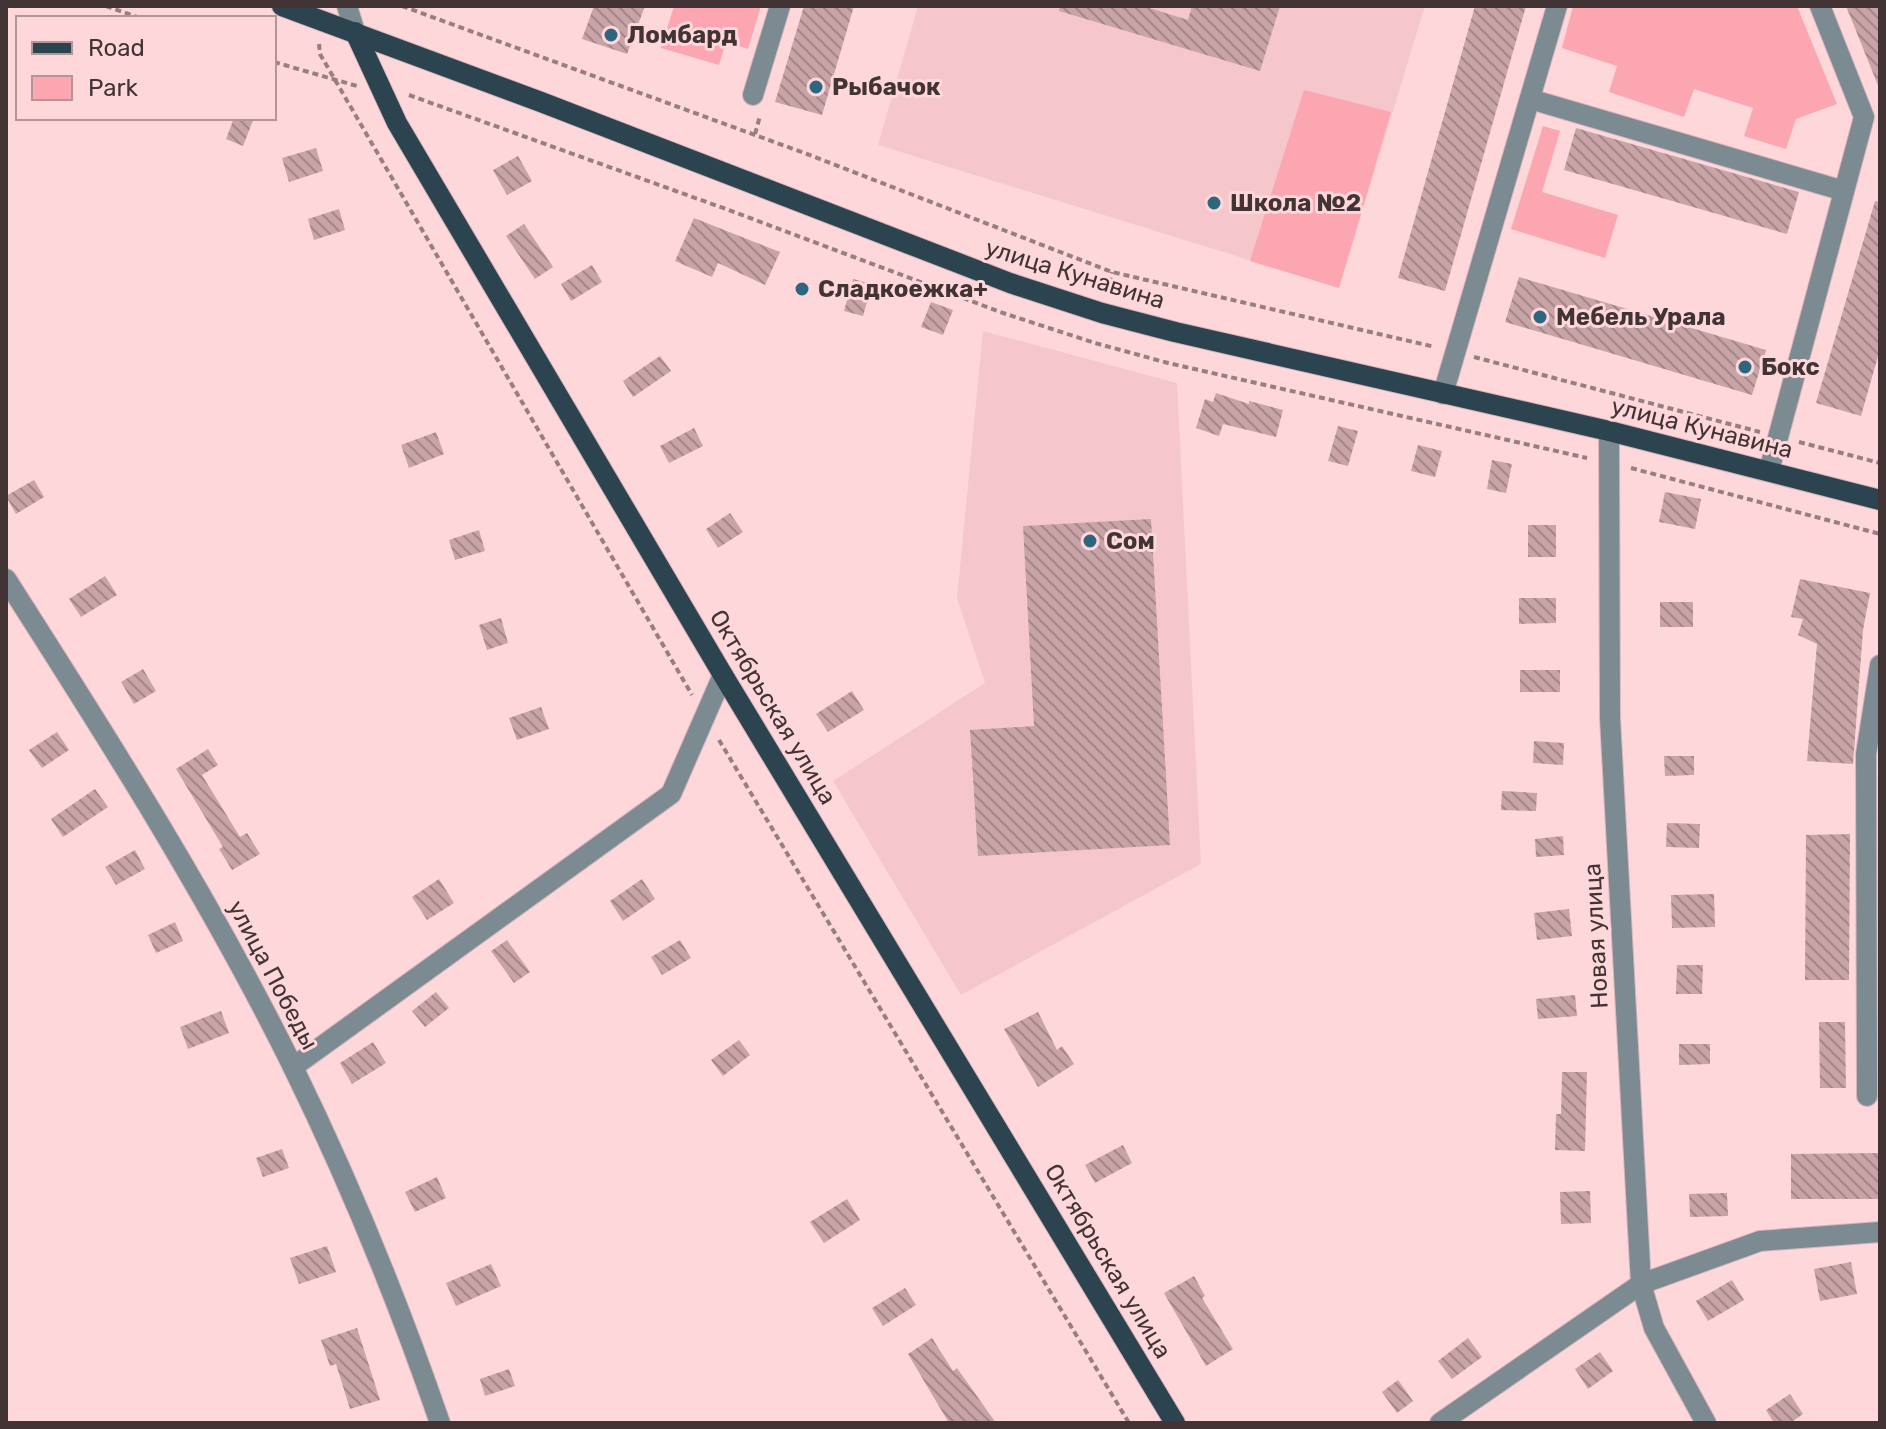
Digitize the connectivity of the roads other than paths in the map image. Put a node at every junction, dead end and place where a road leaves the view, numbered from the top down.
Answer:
1 (282, 6) edge
2 (347, 6) edge
3 (780, 6) edge
4 (1557, 6) edge
5 (1820, 6) edge
6 (355, 32) junction
7 (753, 95) dead end
8 (1530, 99) junction
9 (1844, 191) junction
10 (1443, 394) junction
11 (1609, 431) junction
12 (1769, 471) junction
13 (1880, 500) edge
14 (6, 579) edge
15 (1880, 665) edge
16 (723, 675) junction
17 (293, 1067) junction
18 (1867, 1096) dead end
19 (1880, 1232) edge
20 (1641, 1284) junction
21 (440, 1423) edge
22 (1175, 1423) edge
23 (1440, 1423) edge
24 (1706, 1423) edge

1 - 6 main road, улица Кунавина
2 - 6 street, Октябрьская улица
3 - 7 street
4 - 8 street
5 - 9 street
6 - 10 main road, улица Кунавина
6 - 16 main road, Октябрьская улица
8 - 9 street
8 - 10 street
9 - 12 street
10 - 11 main road, улица Кунавина
11 - 12 main road, улица Кунавина
11 - 20 street, Новая улица
12 - 13 main road, улица Кунавина
14 - 17 street, улица Победы
15 - 18 street
16 - 17 street
16 - 22 main road, Октябрьская улица
17 - 21 street, улица Победы
19 - 20 street
20 - 23 street
20 - 24 street, Новая улица

